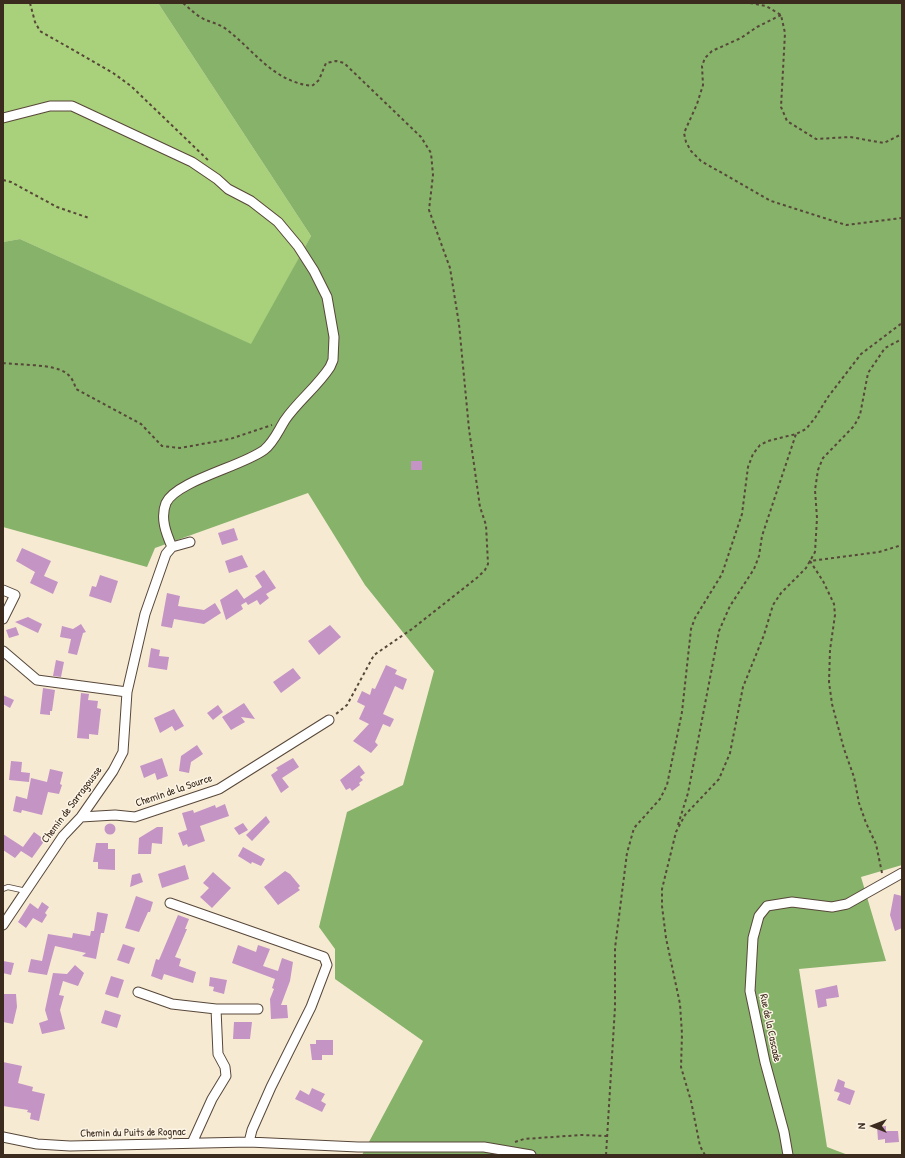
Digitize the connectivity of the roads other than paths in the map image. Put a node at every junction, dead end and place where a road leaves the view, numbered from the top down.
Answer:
1 (3, 118) edge
2 (190, 542) dead end
3 (172, 547) junction
4 (3, 590) edge
5 (3, 619) edge
6 (3, 651) edge
7 (127, 692) junction
8 (329, 720) road end
9 (81, 817) junction
10 (902, 873) edge
11 (3, 889) edge
12 (26, 891) junction
13 (170, 903) dead end
14 (3, 925) edge
15 (138, 992) dead end
16 (216, 1009) junction
17 (258, 1009) dead end
18 (3, 1137) edge
19 (249, 1142) junction
20 (192, 1144) junction
21 (531, 1155) edge
22 (788, 1155) edge

1 - 3 street
2 - 3 street
3 - 7 street, Chemin de Sarragousse
4 - 5 street
6 - 7 street
7 - 9 street, Chemin de Sarragousse
8 - 9 street, Chemin de la Source
9 - 12 street, Chemin de Sarragousse
10 - 22 street, Rue de la Cascade
11 - 12 lane
12 - 14 street, Chemin de Sarragousse
13 - 19 street
15 - 16 street
16 - 17 street
16 - 20 street, Chemin du Puits de Rognac
18 - 20 street, Chemin du Puits de Rognac
19 - 20 street
19 - 21 street

